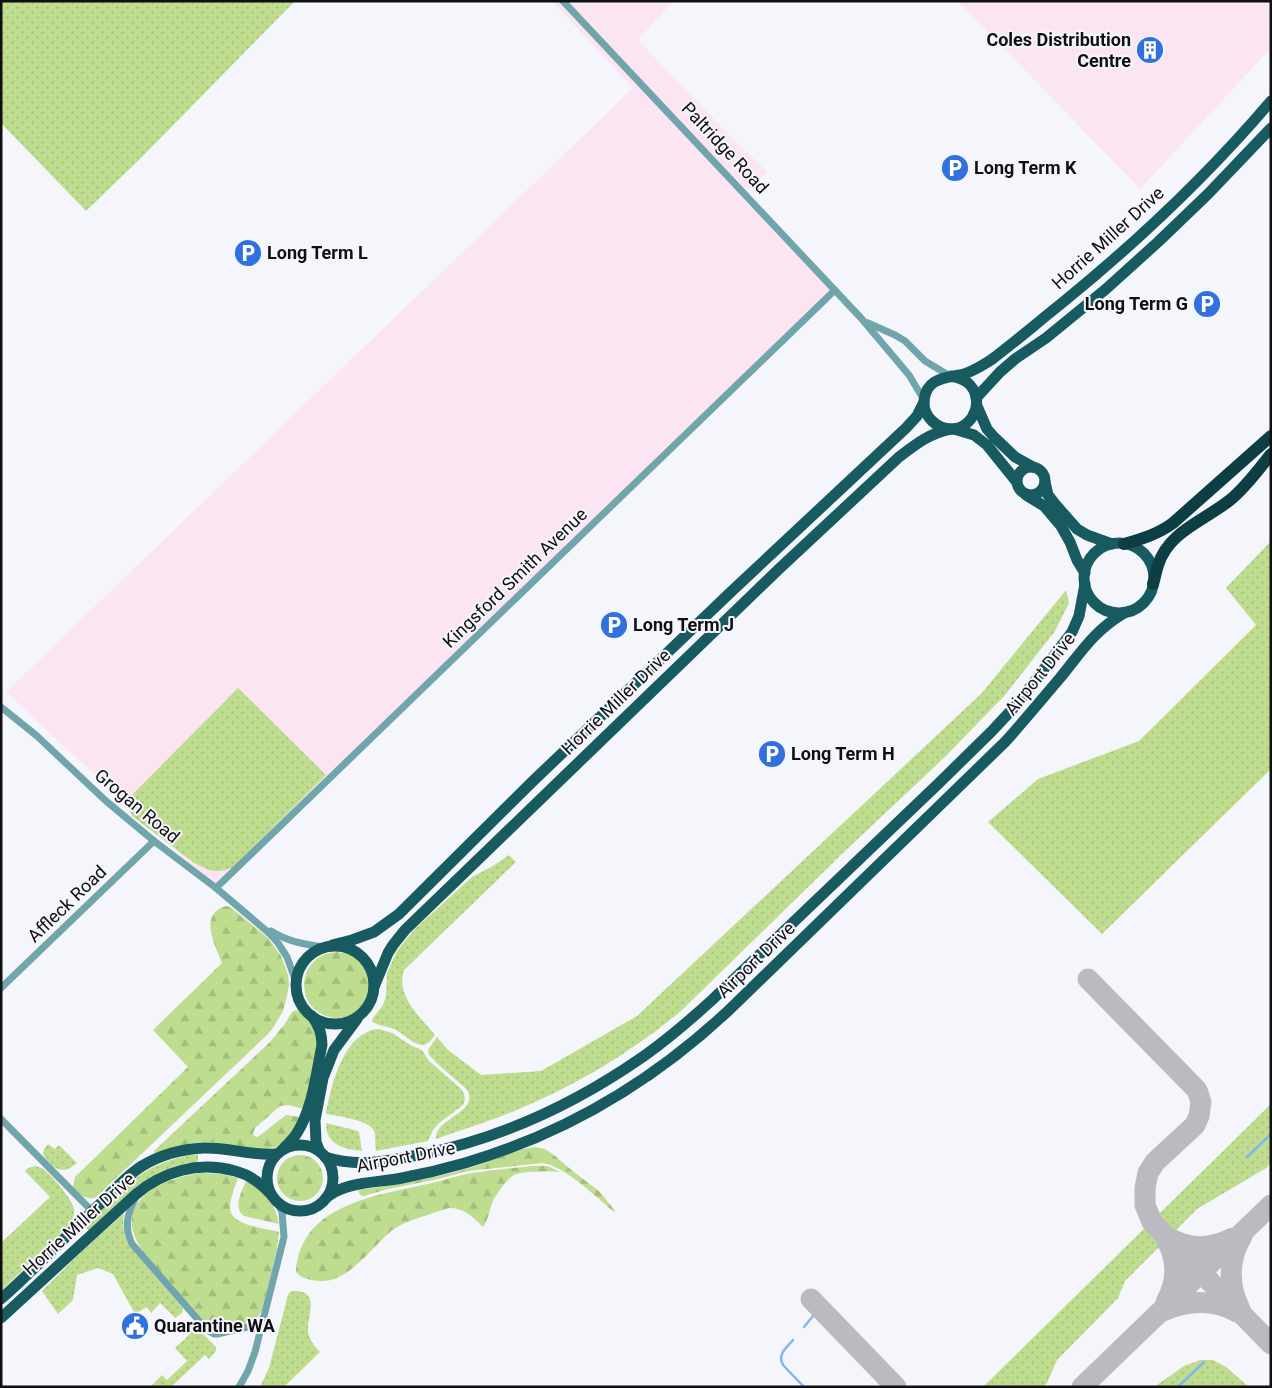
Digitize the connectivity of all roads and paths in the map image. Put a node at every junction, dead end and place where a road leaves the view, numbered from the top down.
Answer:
1 (563, 1) edge
2 (1271, 101) edge
3 (1271, 128) edge
4 (835, 290) junction
5 (862, 318) junction
6 (950, 376) junction
7 (924, 401) junction
8 (976, 402) junction
9 (952, 429) junction
10 (1271, 436) edge
11 (1271, 454) edge
12 (1033, 467) junction
13 (1016, 481) junction
14 (1045, 482) junction
15 (1026, 495) junction
16 (1118, 544) junction
17 (1085, 578) junction
18 (1153, 584) junction
19 (1124, 612) junction
20 (1, 707) edge
21 (154, 841) junction
22 (216, 888) junction
23 (258, 923) junction
24 (328, 946) junction
25 (296, 982) junction
26 (374, 987) junction
27 (1, 988) edge
28 (361, 1014) junction
29 (312, 1016) junction
30 (1, 1119) edge
31 (280, 1151) junction
32 (322, 1154) junction
33 (144, 1187) junction
34 (274, 1198) junction
35 (326, 1198) junction
36 (92, 1211) junction
37 (2, 1299) edge
38 (5, 1314) edge
39 (263, 1318) junction
40 (1, 1322) edge
41 (239, 1387) edge

1 - 4 street, Paltridge Road
2 - 6 main road, Horrie Miller Drive
3 - 8 main road, Horrie Miller Drive
4 - 5 street, Paltridge Road
4 - 22 street, Kingsford Smith Avenue
5 - 6 street, Paltridge Road
5 - 7 street, Paltridge Road
6 - 7 main road
6 - 8 main road
7 - 9 main road
7 - 24 main road, Horrie Miller Drive
8 - 9 main road
8 - 12 main road
9 - 13 main road
9 - 26 main road, Horrie Miller Drive
10 - 16 highway
11 - 18 highway
12 - 13 main road
12 - 14 main road
13 - 15 main road
14 - 15 main road
14 - 16 main road
15 - 17 main road
16 - 17 main road
16 - 18 main road
17 - 19 main road
17 - 32 main road, Airport Drive
18 - 19 main road
19 - 35 main road, Airport Drive
20 - 21 street, Grogan Road
21 - 22 street, Grogan Road
21 - 27 street, Affleck Road
22 - 23 street, Grogan Road
23 - 24 street, Grogan Road
23 - 25 street, Grogan Road
24 - 25 main road
24 - 26 main road
25 - 29 main road
26 - 28 main road
28 - 29 main road
28 - 32 main road
29 - 31 main road
30 - 36 street
31 - 32 main road
31 - 34 main road
31 - 36 main road, Horrie Miller Drive
32 - 35 main road
33 - 34 main road, Horrie Miller Drive
33 - 38 main road, Horrie Miller Drive
33 - 39 street
34 - 35 main road
34 - 39 street
36 - 37 main road, Horrie Miller Drive
38 - 40 street
39 - 41 street

